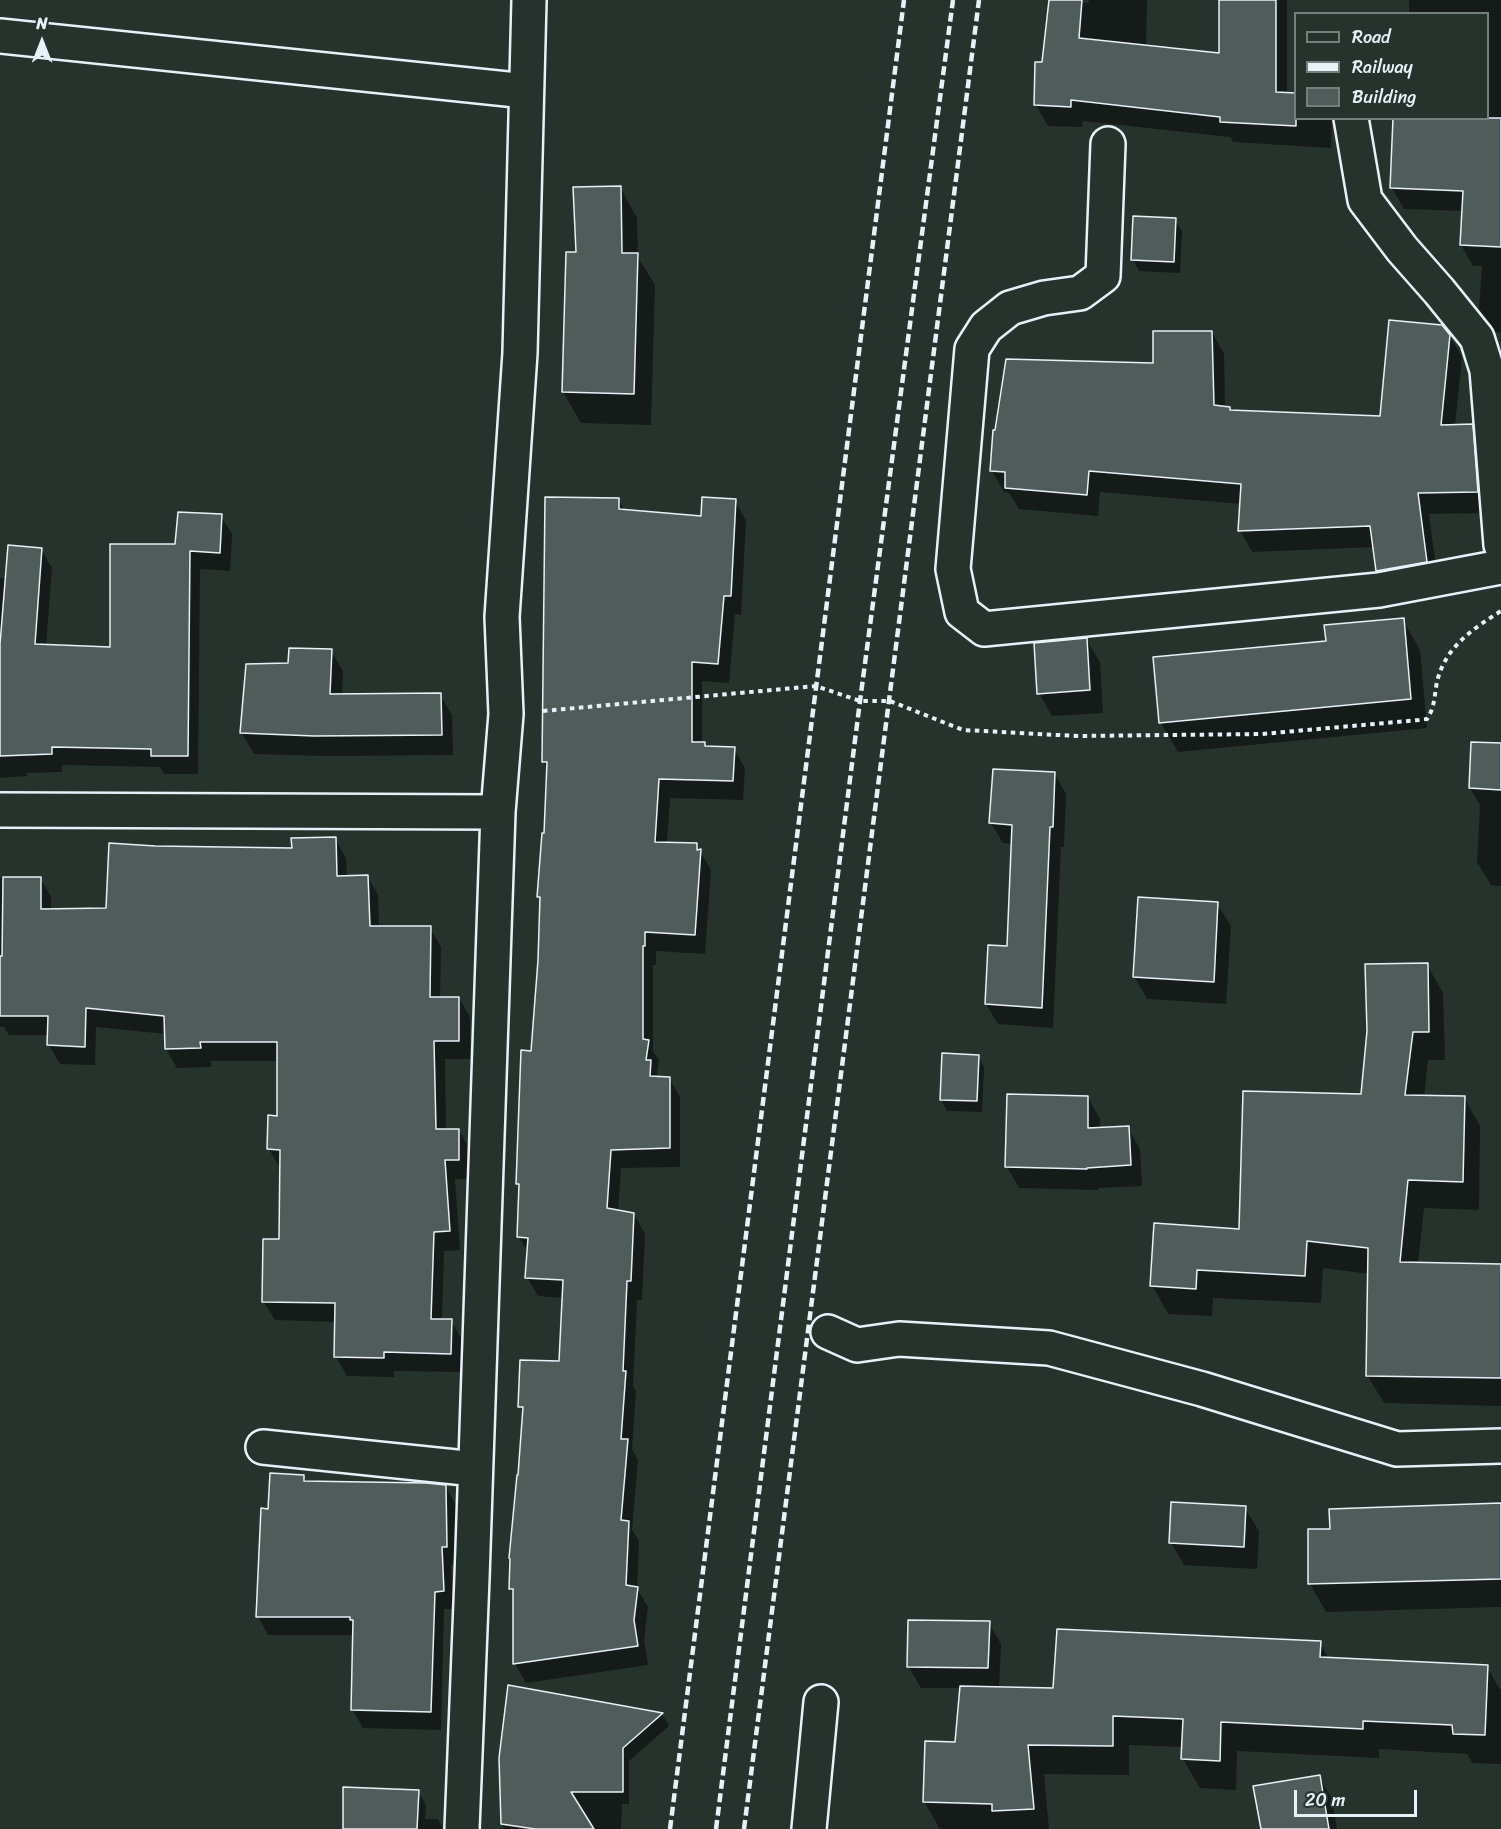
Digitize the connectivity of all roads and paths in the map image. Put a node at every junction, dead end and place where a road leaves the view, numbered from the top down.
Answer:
1 (528, 0) edge
2 (0, 36) edge
3 (526, 91) junction
4 (1351, 120) edge
5 (1108, 144) dead end
6 (1501, 545) edge
7 (1501, 567) edge
8 (1501, 611) edge
9 (506, 714) junction
10 (0, 810) edge
11 (498, 812) junction
12 (828, 1332) dead end
13 (1501, 1446) edge
14 (263, 1448) dead end
15 (476, 1469) junction
16 (821, 1702) dead end
17 (462, 1829) edge
18 (809, 1829) edge

1 - 3 street
2 - 3 street
3 - 9 street
4 - 6 street
5 - 7 street
8 - 9 path
9 - 11 street
10 - 11 street
11 - 15 street
12 - 13 street
14 - 15 street
15 - 17 street
16 - 18 street

